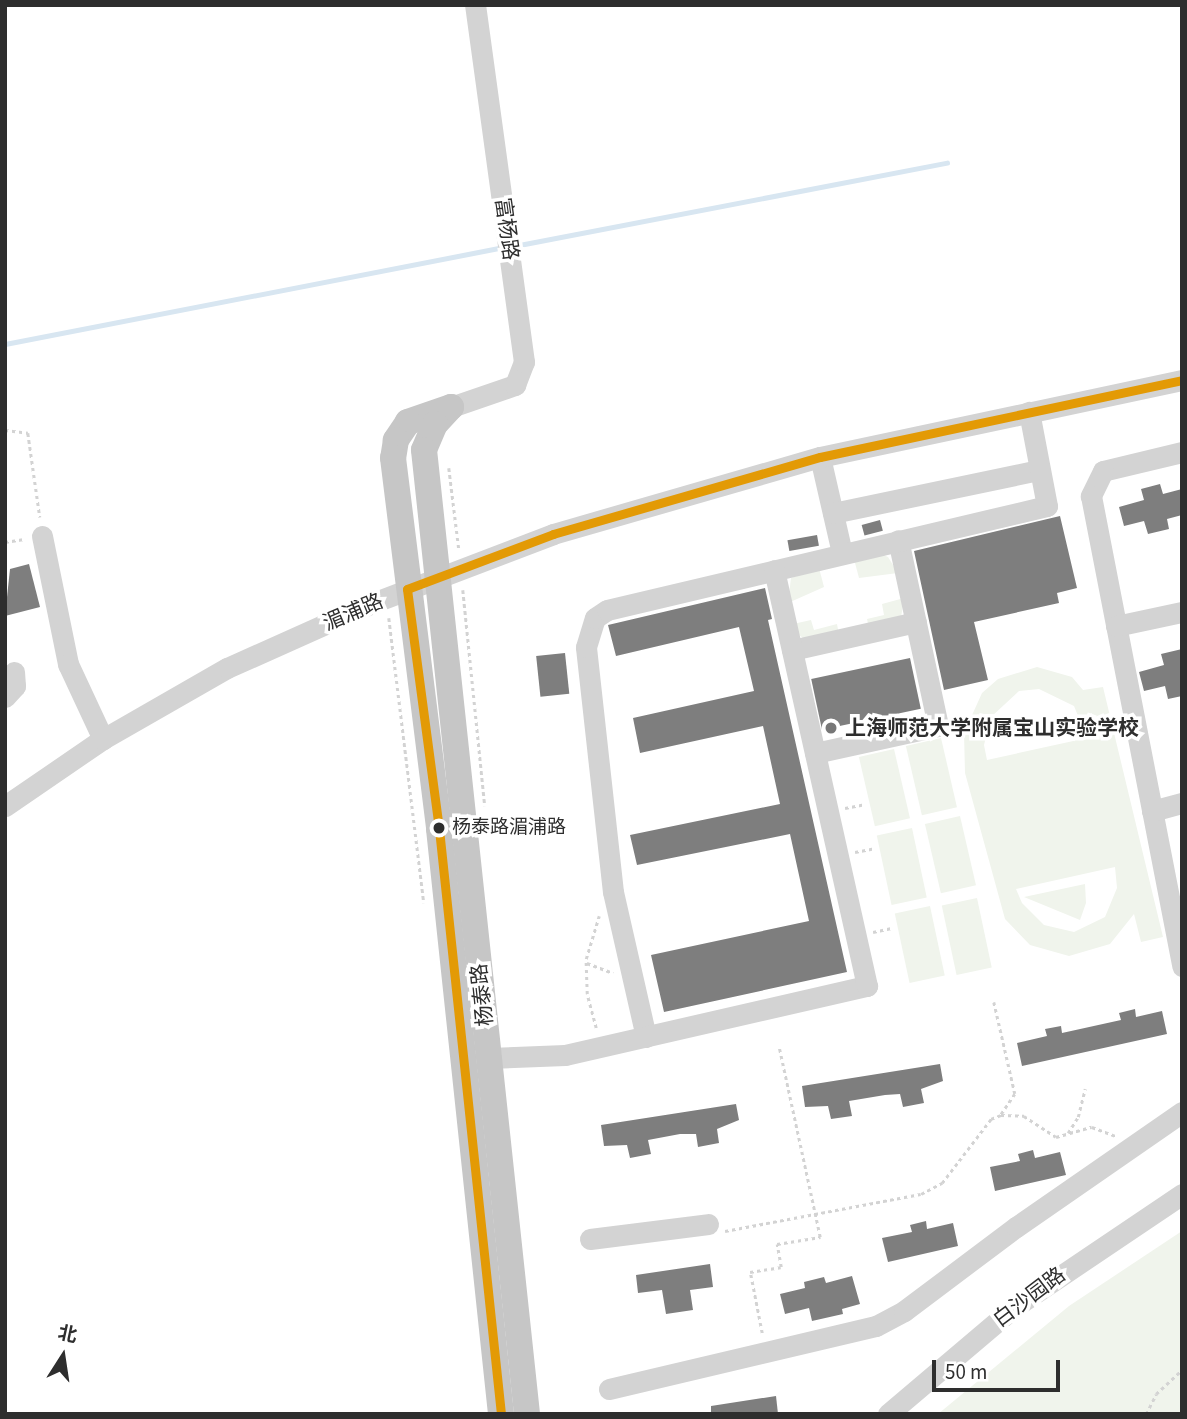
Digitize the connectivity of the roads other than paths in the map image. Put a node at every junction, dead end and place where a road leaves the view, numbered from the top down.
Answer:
1 (475, 5) edge
2 (1182, 380) edge
3 (451, 407) junction
4 (1028, 412) junction
5 (1182, 452) edge
6 (820, 457) junction
7 (1039, 470) junction
8 (833, 513) junction
9 (42, 536) road end
10 (898, 540) junction
11 (842, 553) junction
12 (775, 570) junction
13 (450, 572) junction
14 (407, 589) junction
15 (1182, 612) edge
16 (916, 622) junction
17 (1116, 626) junction
18 (792, 650) junction
19 (14, 672) dead end
20 (5, 697) edge
21 (103, 739) junction
22 (815, 753) junction
23 (1182, 803) edge
24 (6, 804) edge
25 (1152, 811) junction
26 (1182, 967) edge
27 (646, 1037) junction
28 (488, 1058) junction
29 (1182, 1112) edge
30 (1182, 1195) edge
31 (708, 1224) road end
32 (590, 1239) dead end
33 (609, 1389) dead end
34 (501, 1414) edge
35 (527, 1414) edge
36 (888, 1414) edge

1 - 3 street, 富杨路
2 - 4 street, 湄浦路
3 - 13 main road, 杨泰路
3 - 14 main road, 杨泰路
4 - 6 street, 湄浦路
4 - 7 street
5 - 17 street
6 - 8 street
6 - 13 street, 湄浦路
7 - 8 street
7 - 10 street
8 - 11 street
9 - 21 street
10 - 11 street
10 - 16 street
11 - 12 street
12 - 18 street
12 - 27 street
13 - 14 street, 湄浦路
13 - 28 main road, 杨泰路
14 - 21 street, 湄浦路
14 - 34 main road, 杨泰路
15 - 17 street
16 - 18 street
16 - 22 street
17 - 25 street
18 - 22 street
19 - 20 street
21 - 24 street, 湄浦路
22 - 27 street
23 - 25 street
25 - 26 street
27 - 28 street
28 - 35 main road, 杨泰路
29 - 33 street
30 - 36 street, 白沙园路
31 - 32 street

